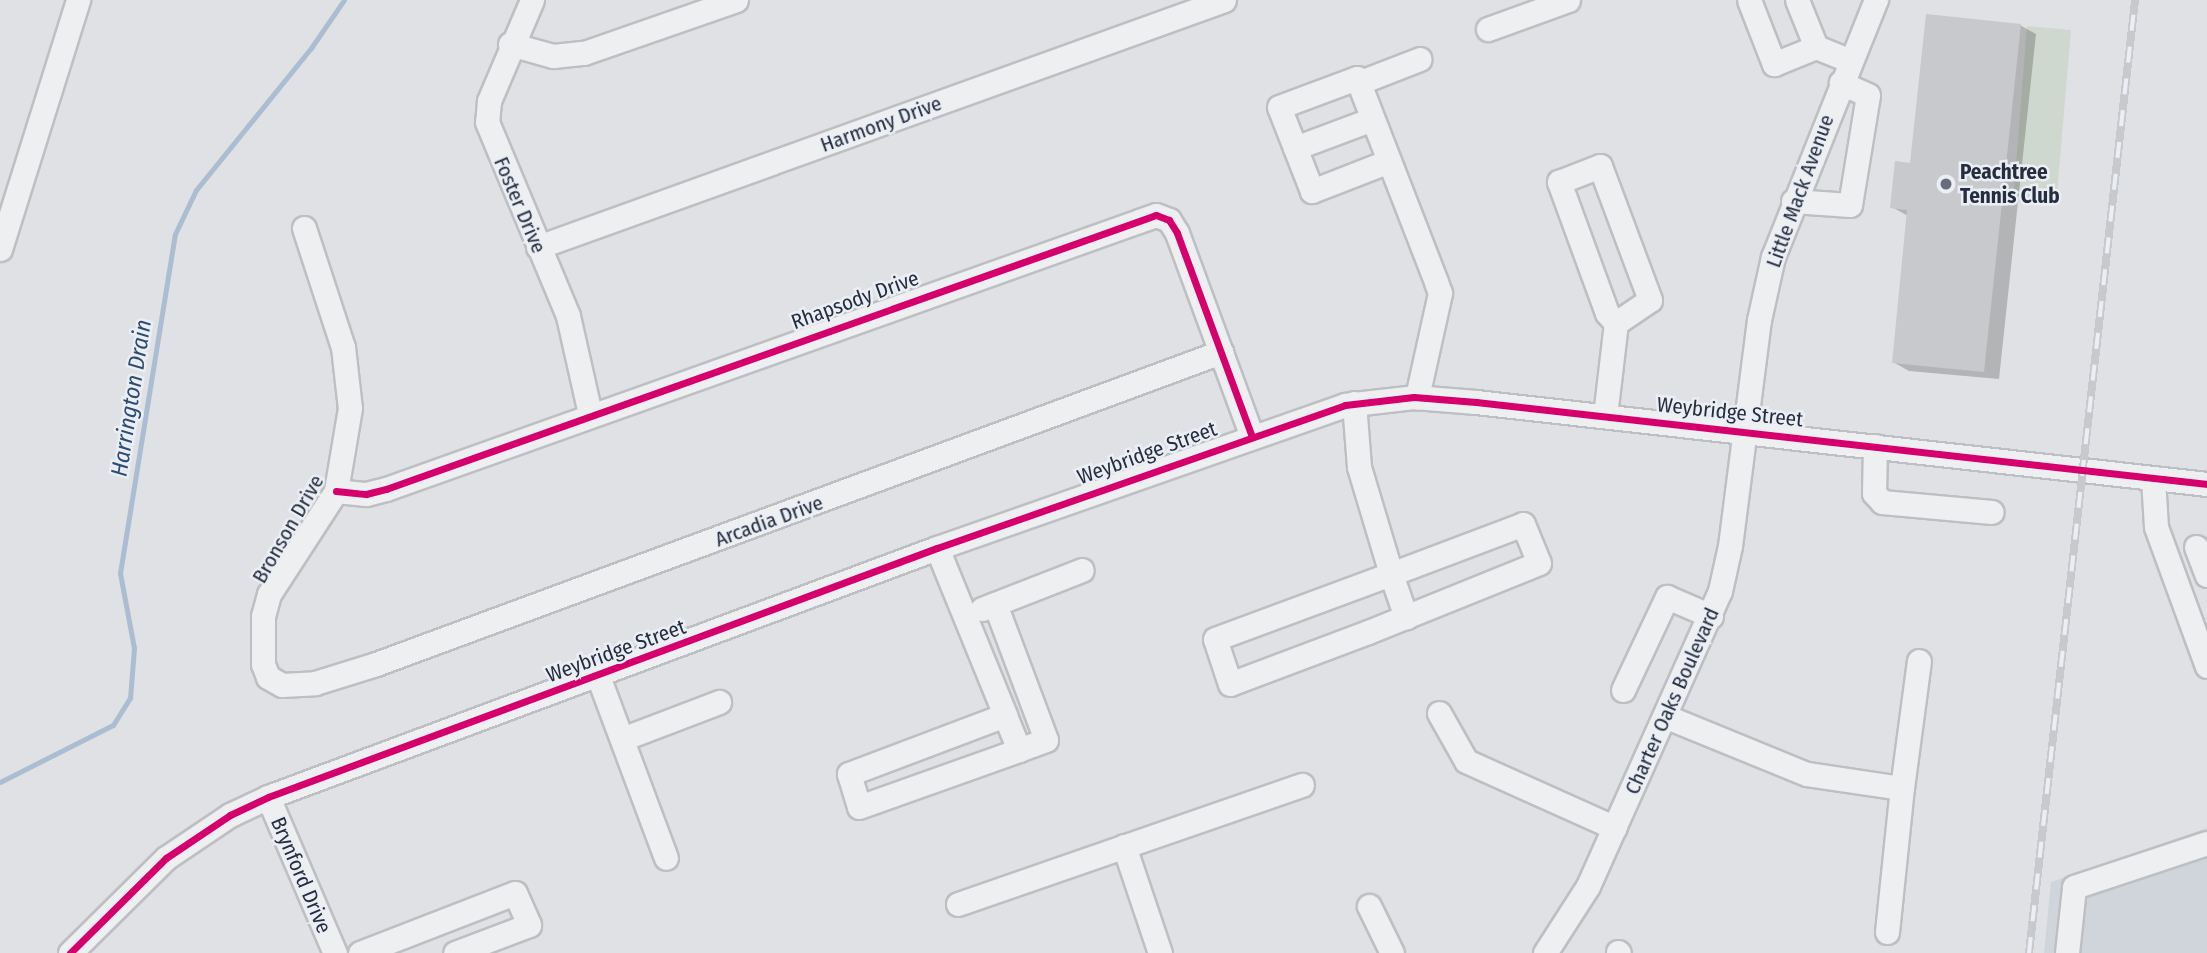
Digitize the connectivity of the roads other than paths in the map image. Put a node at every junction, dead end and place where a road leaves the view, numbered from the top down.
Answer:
1 (78, 0) edge
2 (533, 0) edge
3 (736, 0) edge
4 (1224, 0) edge
5 (1568, 0) edge
6 (1749, 0) edge
7 (1797, 0) edge
8 (1876, 0) edge
9 (1488, 29) dead end
10 (510, 44) junction
11 (1816, 47) junction
12 (1420, 59) dead end
13 (1850, 61) junction
14 (1358, 83) junction
15 (1841, 83) junction
16 (1372, 119) junction
17 (1295, 148) junction
18 (1389, 161) junction
19 (1793, 201) junction
20 (304, 228) dead end
21 (538, 247) junction
22 (0, 249) edge
23 (1616, 323) junction
24 (1221, 352) junction
25 (1417, 397) junction
26 (1354, 403) junction
27 (590, 414) junction
28 (1605, 416) junction
29 (1742, 430) junction
30 (1251, 434) junction
31 (1875, 446) junction
32 (2153, 478) junction
33 (2207, 484) edge
34 (336, 491) junction
35 (1992, 512) dead end
36 (2196, 547) dead end
37 (937, 548) junction
38 (1082, 570) dead end
39 (1391, 574) junction
40 (2207, 575) edge
41 (995, 604) junction
42 (966, 615) junction
43 (1711, 616) junction
44 (1406, 617) junction
45 (2206, 659) edge
46 (1919, 661) dead end
47 (598, 676) junction
48 (315, 683) joint
49 (1623, 690) dead end
50 (719, 702) dead end
51 (1439, 713) dead end
52 (1005, 715) junction
53 (1667, 717) junction
54 (622, 739) junction
55 (1018, 750) junction
56 (1302, 785) dead end
57 (1902, 788) junction
58 (268, 797) junction
59 (1615, 828) junction
60 (2207, 843) edge
61 (1124, 846) junction
62 (666, 858) dead end
63 (958, 904) dead end
64 (1369, 906) dead end
65 (435, 924) junction
66 (1887, 932) dead end
67 (70, 953) edge
68 (335, 953) edge
69 (360, 953) edge
70 (446, 953) edge
71 (455, 953) edge
72 (1160, 953) edge
73 (1392, 953) edge
74 (1545, 953) edge
75 (2067, 953) edge

1 - 22 street
2 - 10 street, Foster Drive
3 - 10 street
4 - 21 street, Harmony Drive
5 - 9 street
6 - 11 street
7 - 11 street
8 - 13 street, Little Mack Avenue
10 - 21 street, Foster Drive
11 - 13 street
12 - 14 street
13 - 15 street, Little Mack Avenue
14 - 16 street
14 - 17 street
15 - 19 street, Little Mack Avenue
15 - 19 street
16 - 17 street
16 - 18 street
17 - 18 street
18 - 25 street
19 - 29 street, Little Mack Avenue
20 - 34 street, Bronson Drive
21 - 27 street, Foster Drive
23 - 23 street
23 - 28 street
24 - 27 street, Rhapsody Drive
24 - 30 street, Rhapsody Drive
24 - 48 street, Arcadia Drive
25 - 26 street, Weybridge Street
25 - 28 street, Weybridge Street
26 - 30 street, Weybridge Street
26 - 39 street
27 - 34 street, Rhapsody Drive
28 - 29 street, Weybridge Street
29 - 31 street, Weybridge Street
29 - 43 street, Charter Oaks Boulevard
30 - 37 street, Weybridge Street
31 - 32 street, Weybridge Street
31 - 35 street
32 - 33 street, Weybridge Street
32 - 45 street
34 - 48 street, Bronson Drive
36 - 40 street
37 - 42 street
37 - 47 street, Weybridge Street
38 - 41 street
39 - 44 street
39 - 44 street
39 - 44 street
41 - 42 street
41 - 55 street
42 - 52 street
43 - 49 street
43 - 53 street, Charter Oaks Boulevard
46 - 57 street
47 - 54 street
47 - 58 street, Weybridge Street
50 - 54 street
51 - 59 street
52 - 55 street
52 - 55 street
53 - 57 street
53 - 59 street, Charter Oaks Boulevard
54 - 62 street
56 - 61 street
57 - 66 street
58 - 67 street, Weybridge Street
58 - 68 street, Brynford Drive
59 - 74 street, Charter Oaks Boulevard
60 - 75 street
61 - 63 street
61 - 72 street
64 - 73 street
65 - 69 street
65 - 70 street
65 - 71 street

